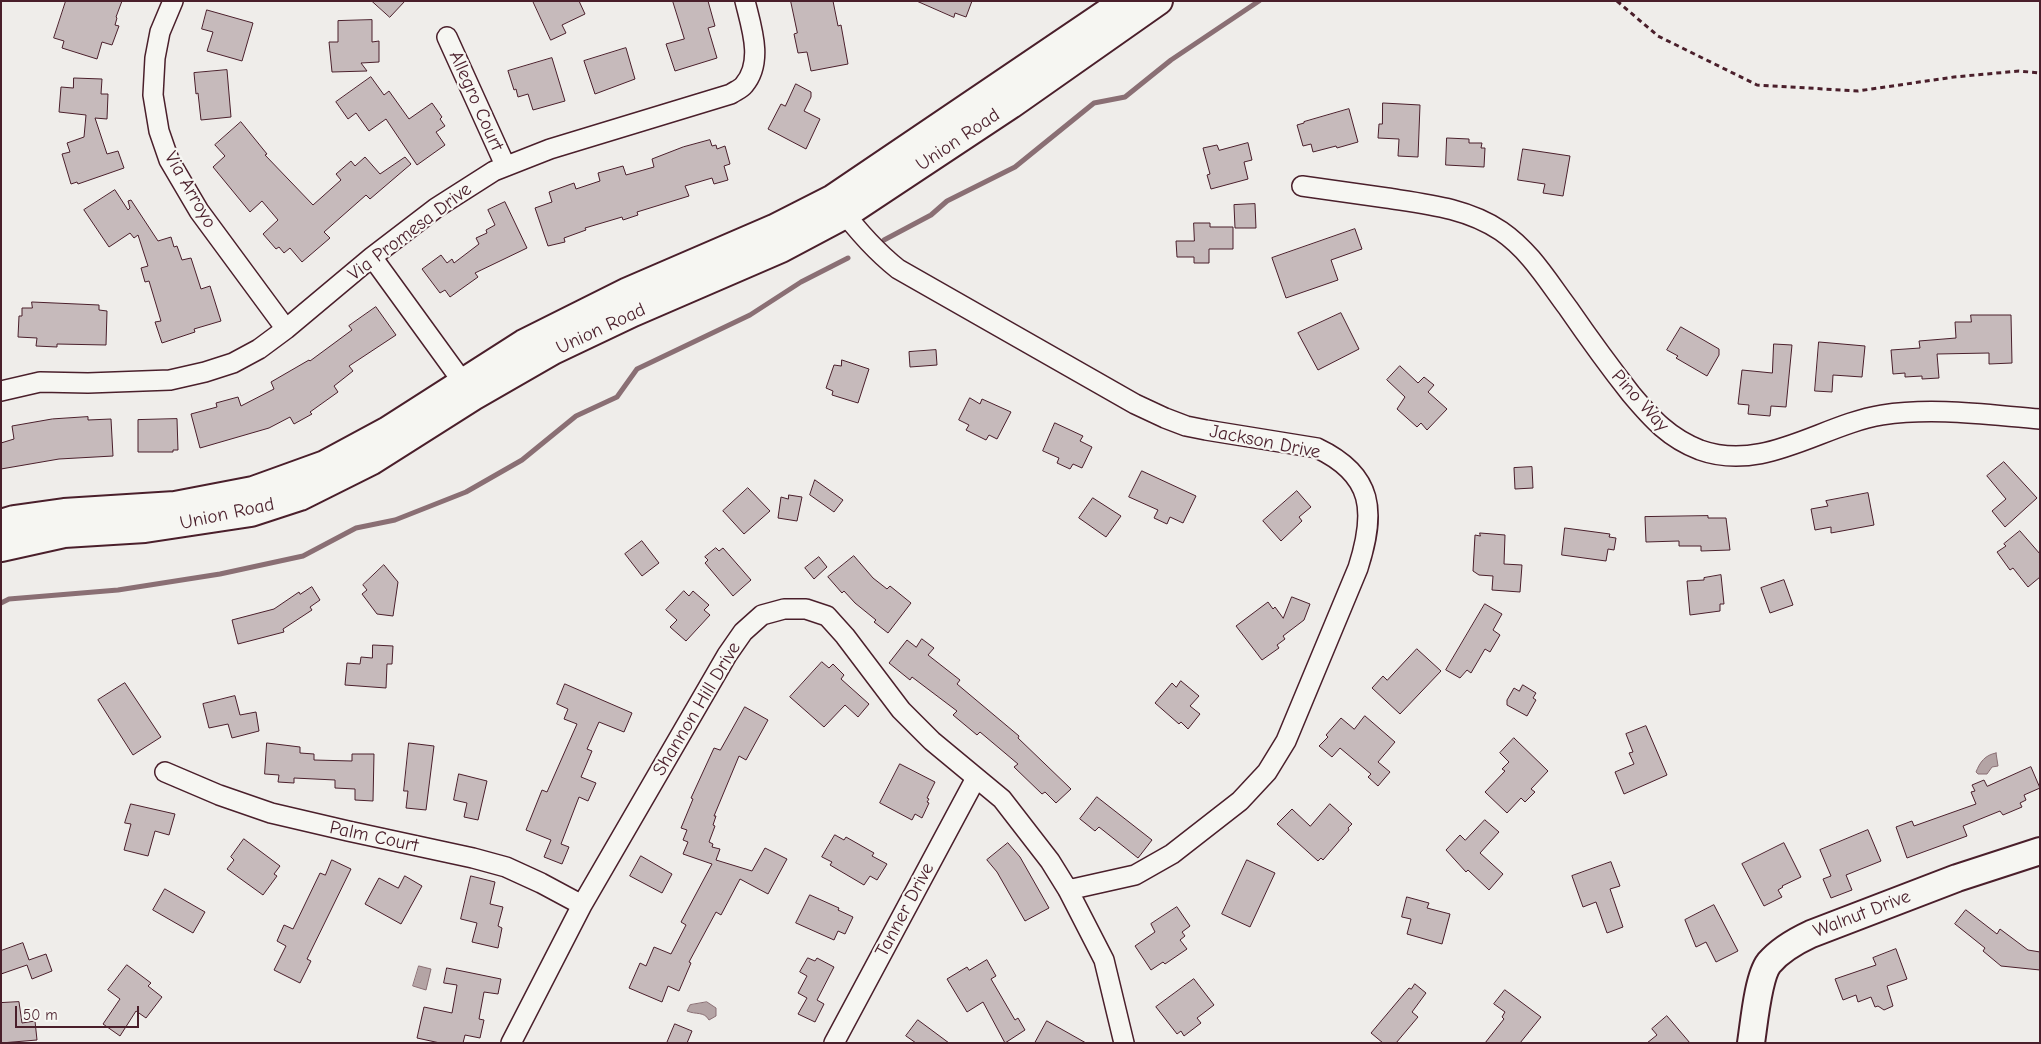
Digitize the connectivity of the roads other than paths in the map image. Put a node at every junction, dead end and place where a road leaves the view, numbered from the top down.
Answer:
1 (173, 1) edge
2 (744, 1) edge
3 (1124, 1) edge
4 (1159, 1) edge
5 (447, 37) dead end
6 (505, 165) junction
7 (1302, 186) dead end
8 (839, 206) junction
9 (372, 257) junction
10 (286, 329) junction
11 (468, 389) junction
12 (1, 391) edge
13 (2040, 419) edge
14 (1, 523) edge
15 (1, 548) edge
16 (165, 772) dead end
17 (976, 778) junction
18 (2040, 851) edge
19 (1068, 890) junction
20 (582, 905) junction
21 (511, 1043) edge
22 (834, 1043) edge
23 (1124, 1043) edge
24 (1751, 1043) edge

1 - 10 street, Via Arroyo
2 - 6 street, Via Promesa Drive
3 - 8 main road, Union Road
4 - 8 main road, Union Road
5 - 6 street, Allegro Court
6 - 9 street, Via Promesa Drive
7 - 13 street, Pino Way
8 - 11 main road, Union Road
8 - 19 street, Jackson Drive
9 - 10 street, Via Promesa Drive
9 - 11 street
10 - 12 street, Via Promesa Drive
11 - 14 main road, Union Road
11 - 15 main road, Union Road
16 - 20 street, Palm Court
17 - 19 street, Shannon Hill Drive
17 - 20 street, Shannon Hill Drive
17 - 22 street, Tanner Drive
18 - 24 main road, Walnut Drive
19 - 23 street, Shannon Hill Drive
20 - 21 street, Shannon Hill Drive

